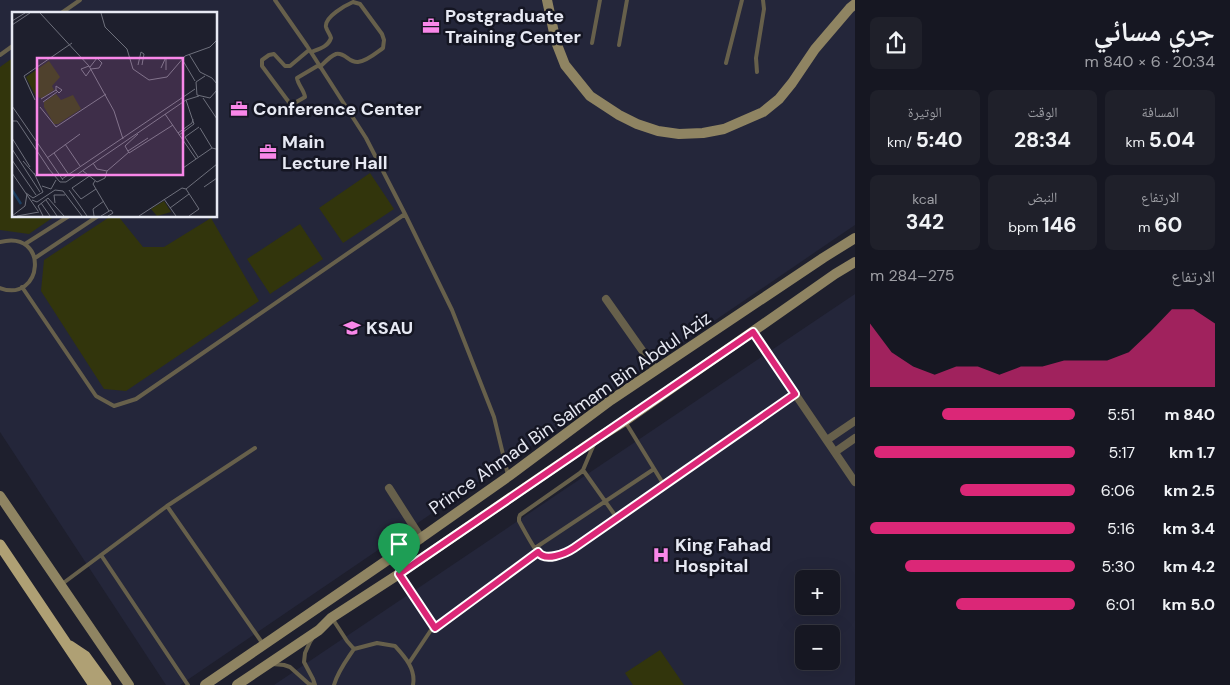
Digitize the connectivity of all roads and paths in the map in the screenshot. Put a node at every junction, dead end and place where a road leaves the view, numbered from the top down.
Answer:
1 (80, 0) edge
2 (275, 0) edge
3 (547, 0) edge
4 (600, 0) edge
5 (627, 0) edge
6 (742, 0) edge
7 (763, 0) edge
8 (853, 9) edge
9 (63, 12) edge
10 (592, 43) dead end
11 (619, 45) dead end
12 (12, 46) edge
13 (310, 51) junction
14 (0, 55) edge
15 (726, 63) dead end
16 (319, 66) junction
17 (756, 72) dead end
18 (405, 214) junction
19 (65, 218) edge
20 (95, 218) edge
21 (855, 238) edge
22 (0, 242) edge
23 (25, 244) junction
24 (35, 258) junction
25 (855, 262) edge
26 (22, 287) junction
27 (0, 288) edge
28 (606, 299) dead end
29 (753, 332) junction
30 (656, 370) junction
31 (795, 394) junction
32 (625, 421) junction
33 (855, 421) edge
34 (855, 438) edge
35 (596, 439) junction
36 (827, 440) junction
37 (255, 448) dead end
38 (835, 452) junction
39 (654, 469) junction
40 (583, 470) junction
41 (509, 476) junction
42 (855, 482) edge
43 (664, 485) junction
44 (389, 488) dead end
45 (0, 496) edge
46 (606, 502) junction
47 (167, 506) junction
48 (617, 518) junction
49 (421, 538) junction
50 (0, 545) edge
51 (537, 550) junction
52 (101, 555) junction
53 (389, 558) junction
54 (399, 574) junction
55 (61, 585) junction
56 (331, 618) junction
57 (435, 628) junction
58 (319, 630) junction
59 (66, 644) junction
60 (263, 645) junction
61 (354, 649) junction
62 (409, 663) junction
63 (267, 664) junction
64 (94, 685) edge
65 (106, 685) edge
66 (129, 685) edge
67 (188, 685) edge
68 (206, 685) edge
69 (237, 685) edge
70 (314, 685) edge
71 (334, 685) edge
72 (413, 685) edge

1 - 9 lane
2 - 13 lane
3 - 8 main road
4 - 10 lane
5 - 11 lane
6 - 15 lane
7 - 17 lane
12 - 14 lane
13 - 16 lane
13 - 16 lane
13 - 16 lane
16 - 18 lane
18 - 26 lane
18 - 41 lane
19 - 23 lane
20 - 24 lane
21 - 30 main road, Prince Ahmad Bin Salmam Bin Abdul Aziz
22 - 23 lane
23 - 24 lane
24 - 26 lane
25 - 29 main road, Prince Ahmad Bin Salmam Bin Abdul Aziz
26 - 27 lane
28 - 30 street
29 - 31 street
29 - 32 main road, Prince Ahmad Bin Salmam Bin Abdul Aziz
30 - 41 main road, Prince Ahmad Bin Salmam Bin Abdul Aziz
31 - 36 street
31 - 43 lane
32 - 35 main road, Prince Ahmad Bin Salmam Bin Abdul Aziz
32 - 39 lane
33 - 36 street
34 - 38 street
35 - 40 lane
35 - 54 main road, Prince Ahmad Bin Salmam Bin Abdul Aziz
36 - 38 street
37 - 47 lane
38 - 42 street
39 - 43 lane
39 - 46 lane
40 - 46 lane
40 - 51 lane
41 - 49 main road, Prince Ahmad Bin Salmam Bin Abdul Aziz
43 - 48 lane
44 - 49 street
45 - 55 main road
46 - 48 lane
46 - 51 lane
47 - 52 lane
47 - 60 lane
48 - 51 lane
49 - 53 main road, Prince Ahmad Bin Salmam Bin Abdul Aziz
50 - 59 main road
51 - 57 lane
52 - 55 lane
52 - 67 lane
53 - 54 main road
53 - 60 main road, Prince Ahmad Bin Salmam Bin Abdul Aziz
54 - 56 main road, Prince Ahmad Bin Salmam Bin Abdul Aziz
54 - 57 lane
55 - 66 main road
56 - 58 main road, Prince Ahmad Bin Salmam Bin Abdul Aziz
56 - 61 lane
57 - 62 lane
58 - 63 main road, Prince Ahmad Bin Salmam Bin Abdul Aziz
58 - 70 lane
59 - 64 main road
59 - 65 main road
60 - 68 main road, Prince Ahmad Bin Salmam Bin Abdul Aziz
61 - 62 lane
61 - 71 lane
62 - 72 lane
63 - 69 main road, Prince Ahmad Bin Salmam Bin Abdul Aziz
63 - 70 lane

